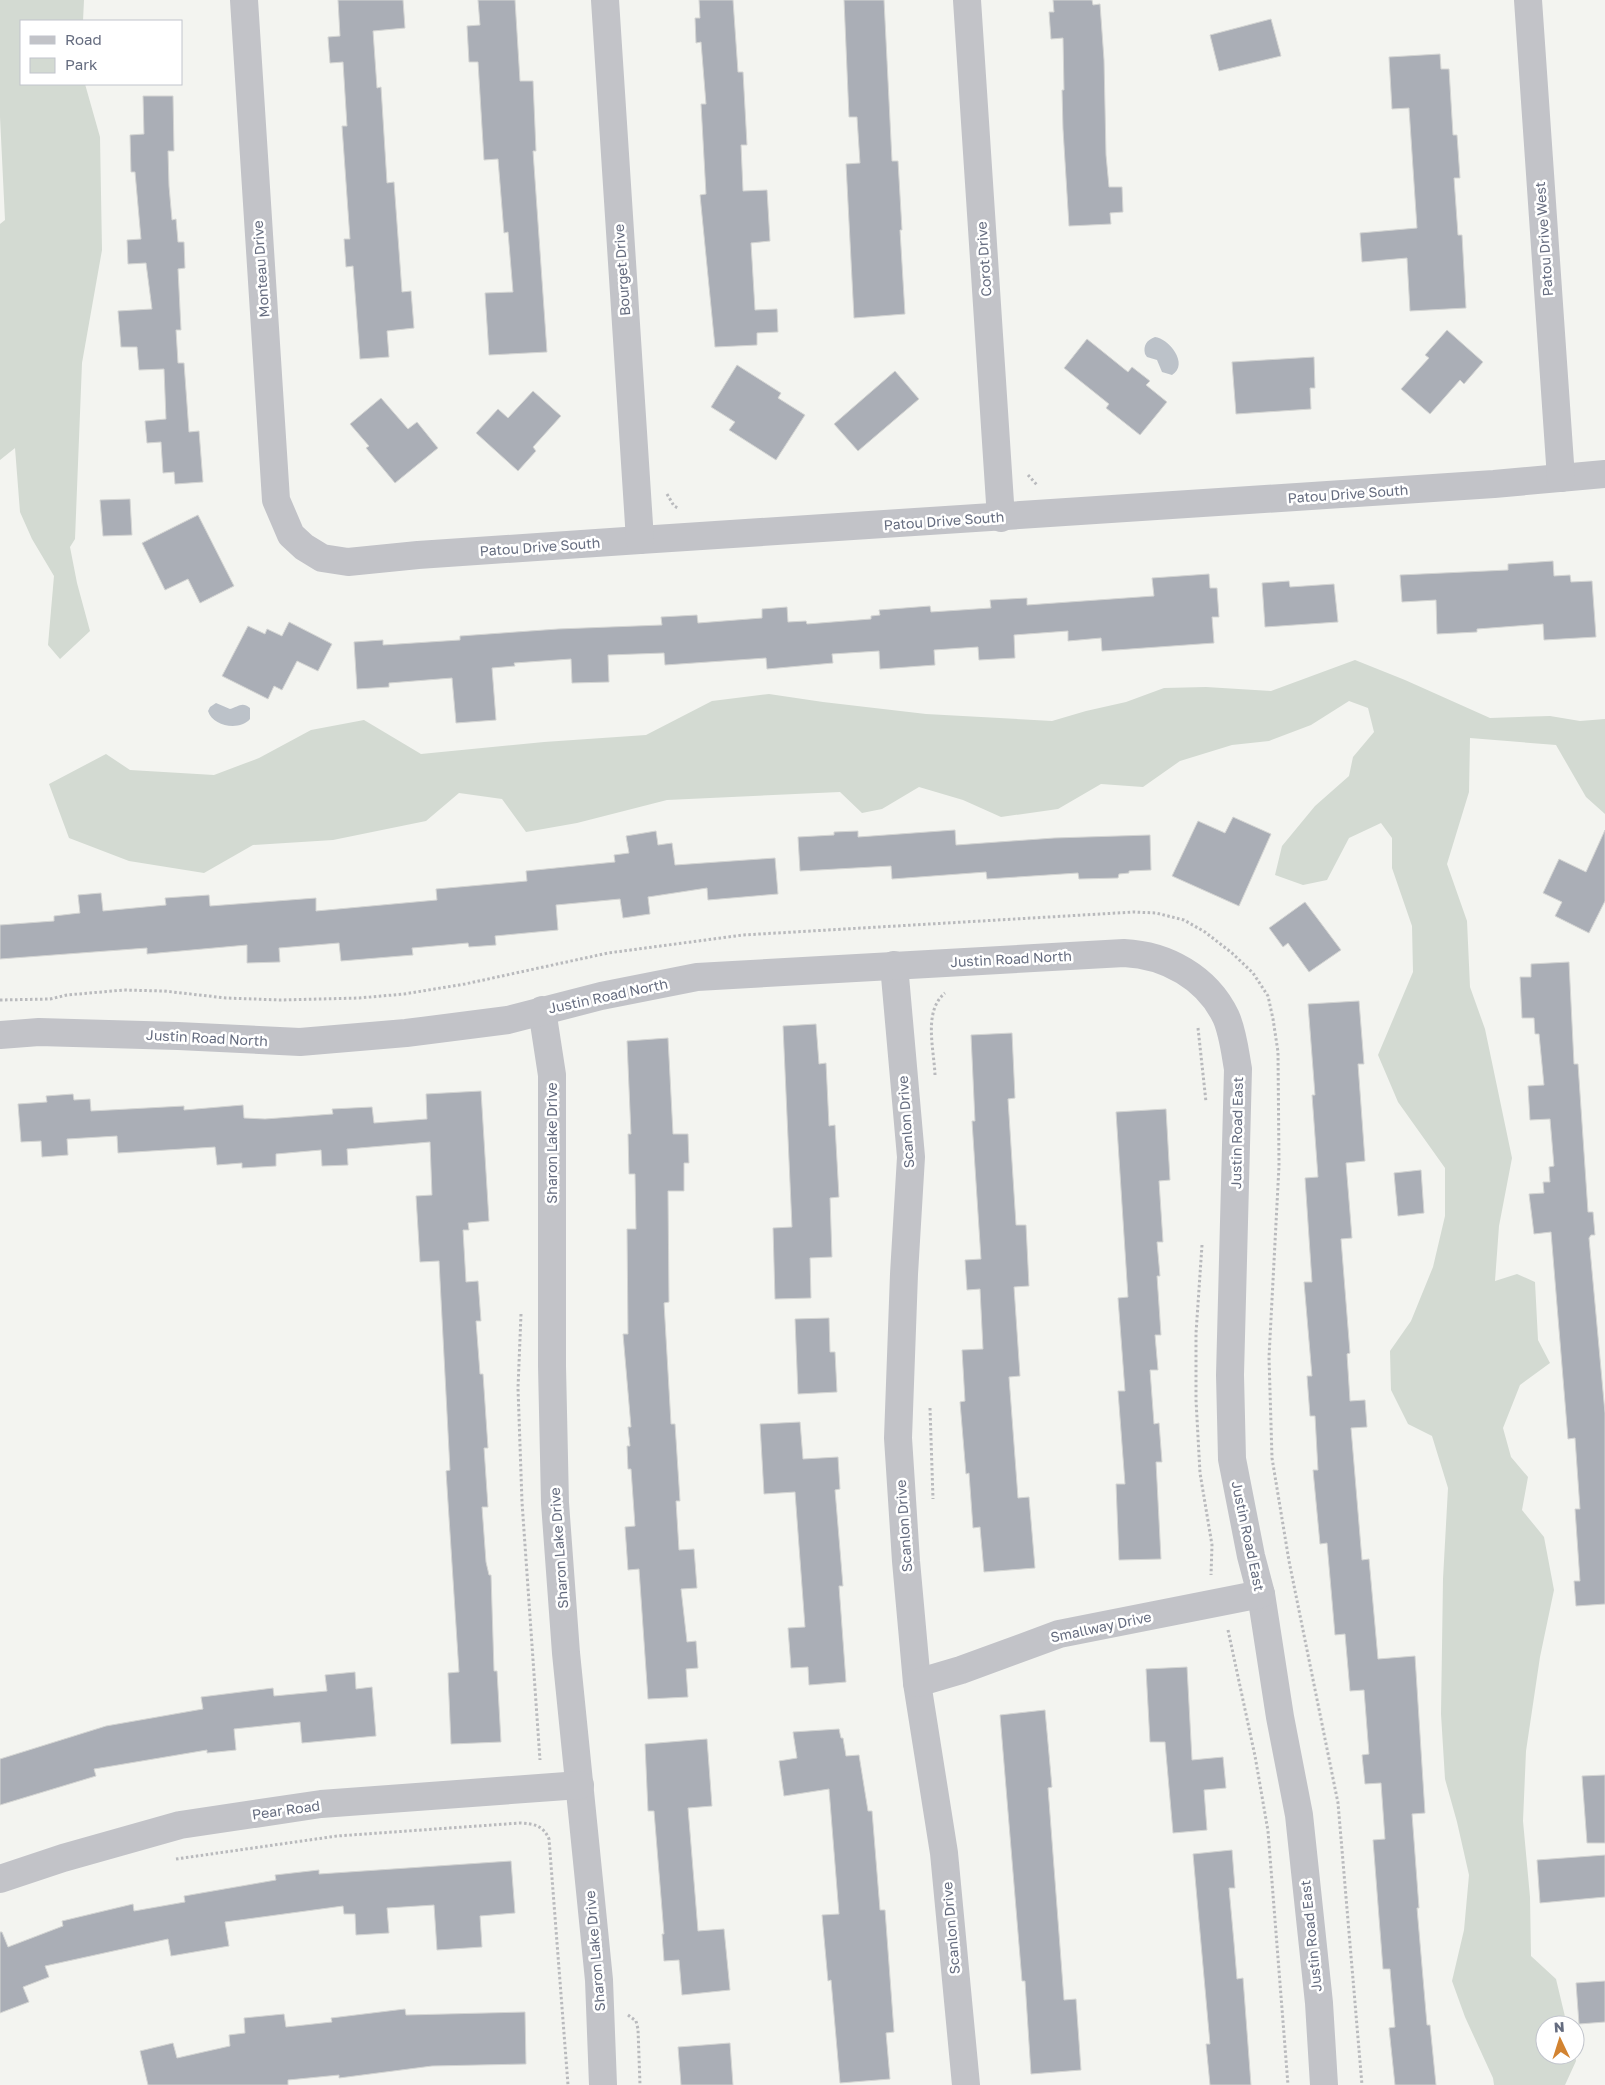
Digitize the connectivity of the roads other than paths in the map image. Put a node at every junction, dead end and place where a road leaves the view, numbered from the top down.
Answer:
1 (244, 0) edge
2 (605, 0) edge
3 (967, 0) edge
4 (1528, 0) edge
5 (1605, 474) edge
6 (1561, 478) junction
7 (1001, 518) junction
8 (291, 535) joint
9 (640, 540) junction
10 (894, 965) junction
11 (1208, 990) joint
12 (542, 1010) junction
13 (0, 1035) edge
14 (1261, 1594) junction
15 (917, 1683) junction
16 (580, 1785) junction
17 (0, 1880) edge
18 (603, 2085) edge
19 (966, 2085) edge
20 (1324, 2085) edge

1 - 8 street, Monteau Drive
2 - 9 street, Bourget Drive
3 - 7 street, Corot Drive
4 - 6 street, Patou Drive West
5 - 6 street, Patou Drive South
6 - 7 street, Patou Drive South
7 - 9 street, Patou Drive South
8 - 9 street, Patou Drive South
10 - 11 street, Justin Road North
10 - 12 street, Justin Road North
10 - 15 street, Scanlon Drive
11 - 14 street, Justin Road East
12 - 13 street, Justin Road North
12 - 16 street, Sharon Lake Drive
14 - 15 street, Smallway Drive
14 - 20 street, Justin Road East
15 - 19 street, Scanlon Drive
16 - 17 street, Pear Road
16 - 18 street, Sharon Lake Drive

